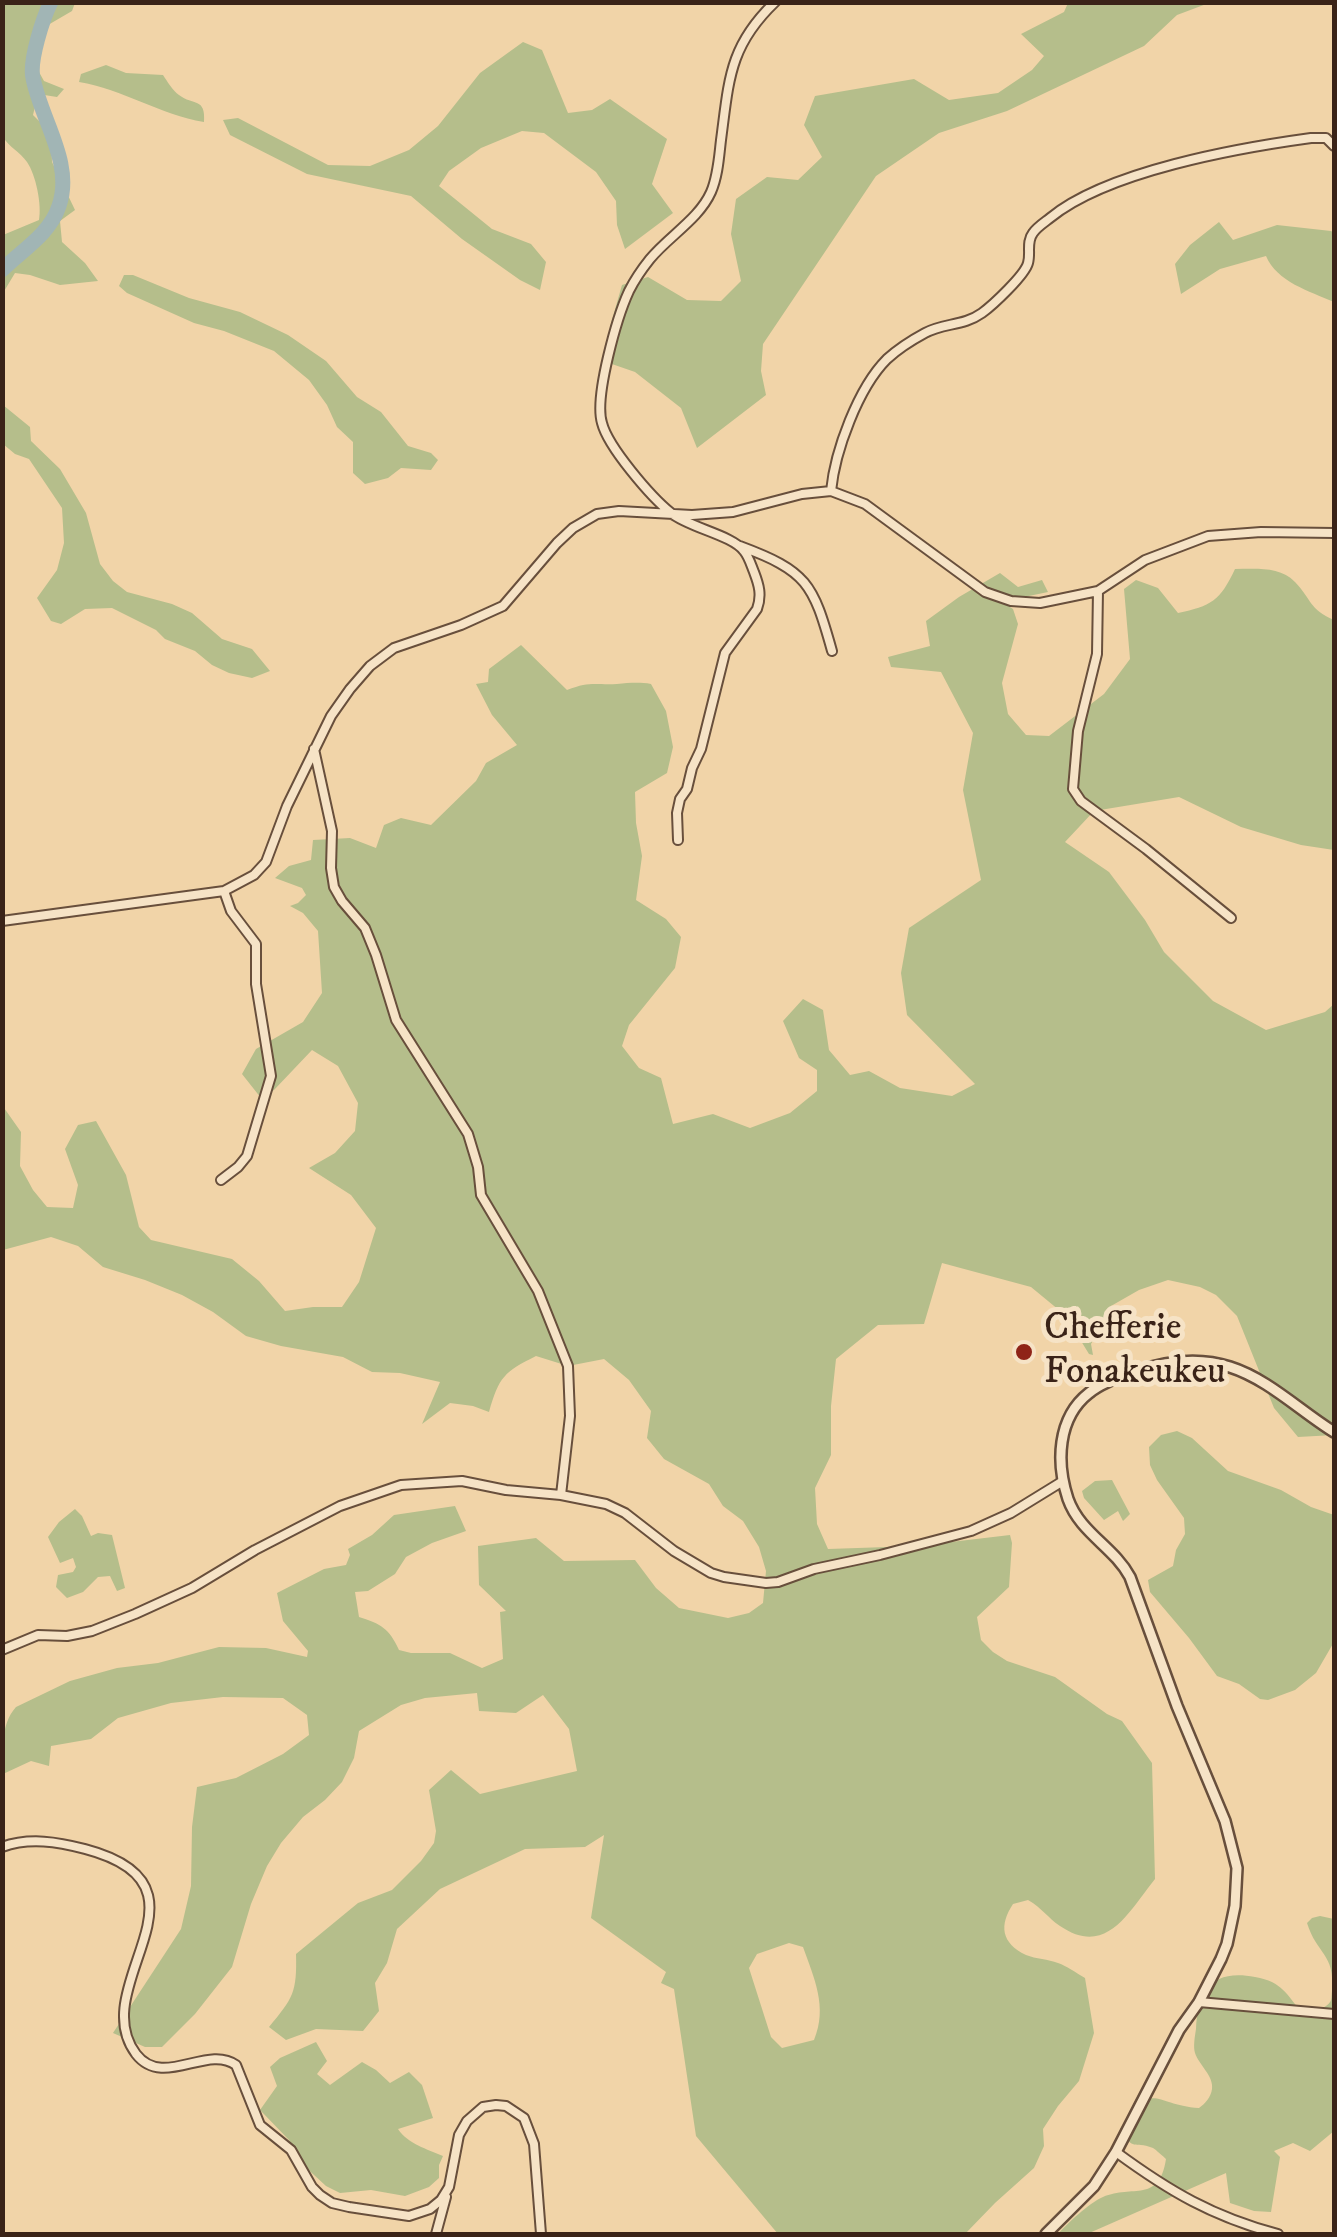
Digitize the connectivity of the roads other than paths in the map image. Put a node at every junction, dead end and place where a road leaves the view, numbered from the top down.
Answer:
1 (775, 2) edge
2 (1334, 146) edge
3 (831, 491) junction
4 (671, 513) junction
5 (1334, 532) edge
6 (738, 546) junction
7 (1098, 590) junction
8 (832, 651) dead end
9 (314, 749) junction
10 (678, 840) dead end
11 (224, 891) junction
12 (1232, 918) dead end
13 (2, 921) edge
14 (221, 1180) dead end
15 (1334, 1432) edge
16 (1063, 1481) junction
17 (562, 1495) junction
18 (2, 1650) edge
19 (2, 1847) edge
20 (1199, 2002) junction
21 (1334, 2014) edge
22 (1116, 2152) junction
23 (449, 2188) junction
24 (436, 2234) edge
25 (540, 2234) edge
26 (1046, 2234) edge
27 (1278, 2234) edge

1 - 4 street
2 - 3 street
3 - 4 street
3 - 7 street
4 - 6 street
4 - 9 street
5 - 7 street
6 - 8 street
6 - 10 street
7 - 12 street
9 - 11 street
9 - 17 street
11 - 13 street
11 - 14 street
15 - 16 street
16 - 17 street
16 - 20 street
17 - 18 street
19 - 23 street
20 - 21 street
20 - 22 street
22 - 26 street
22 - 27 street
23 - 24 street
23 - 25 street

